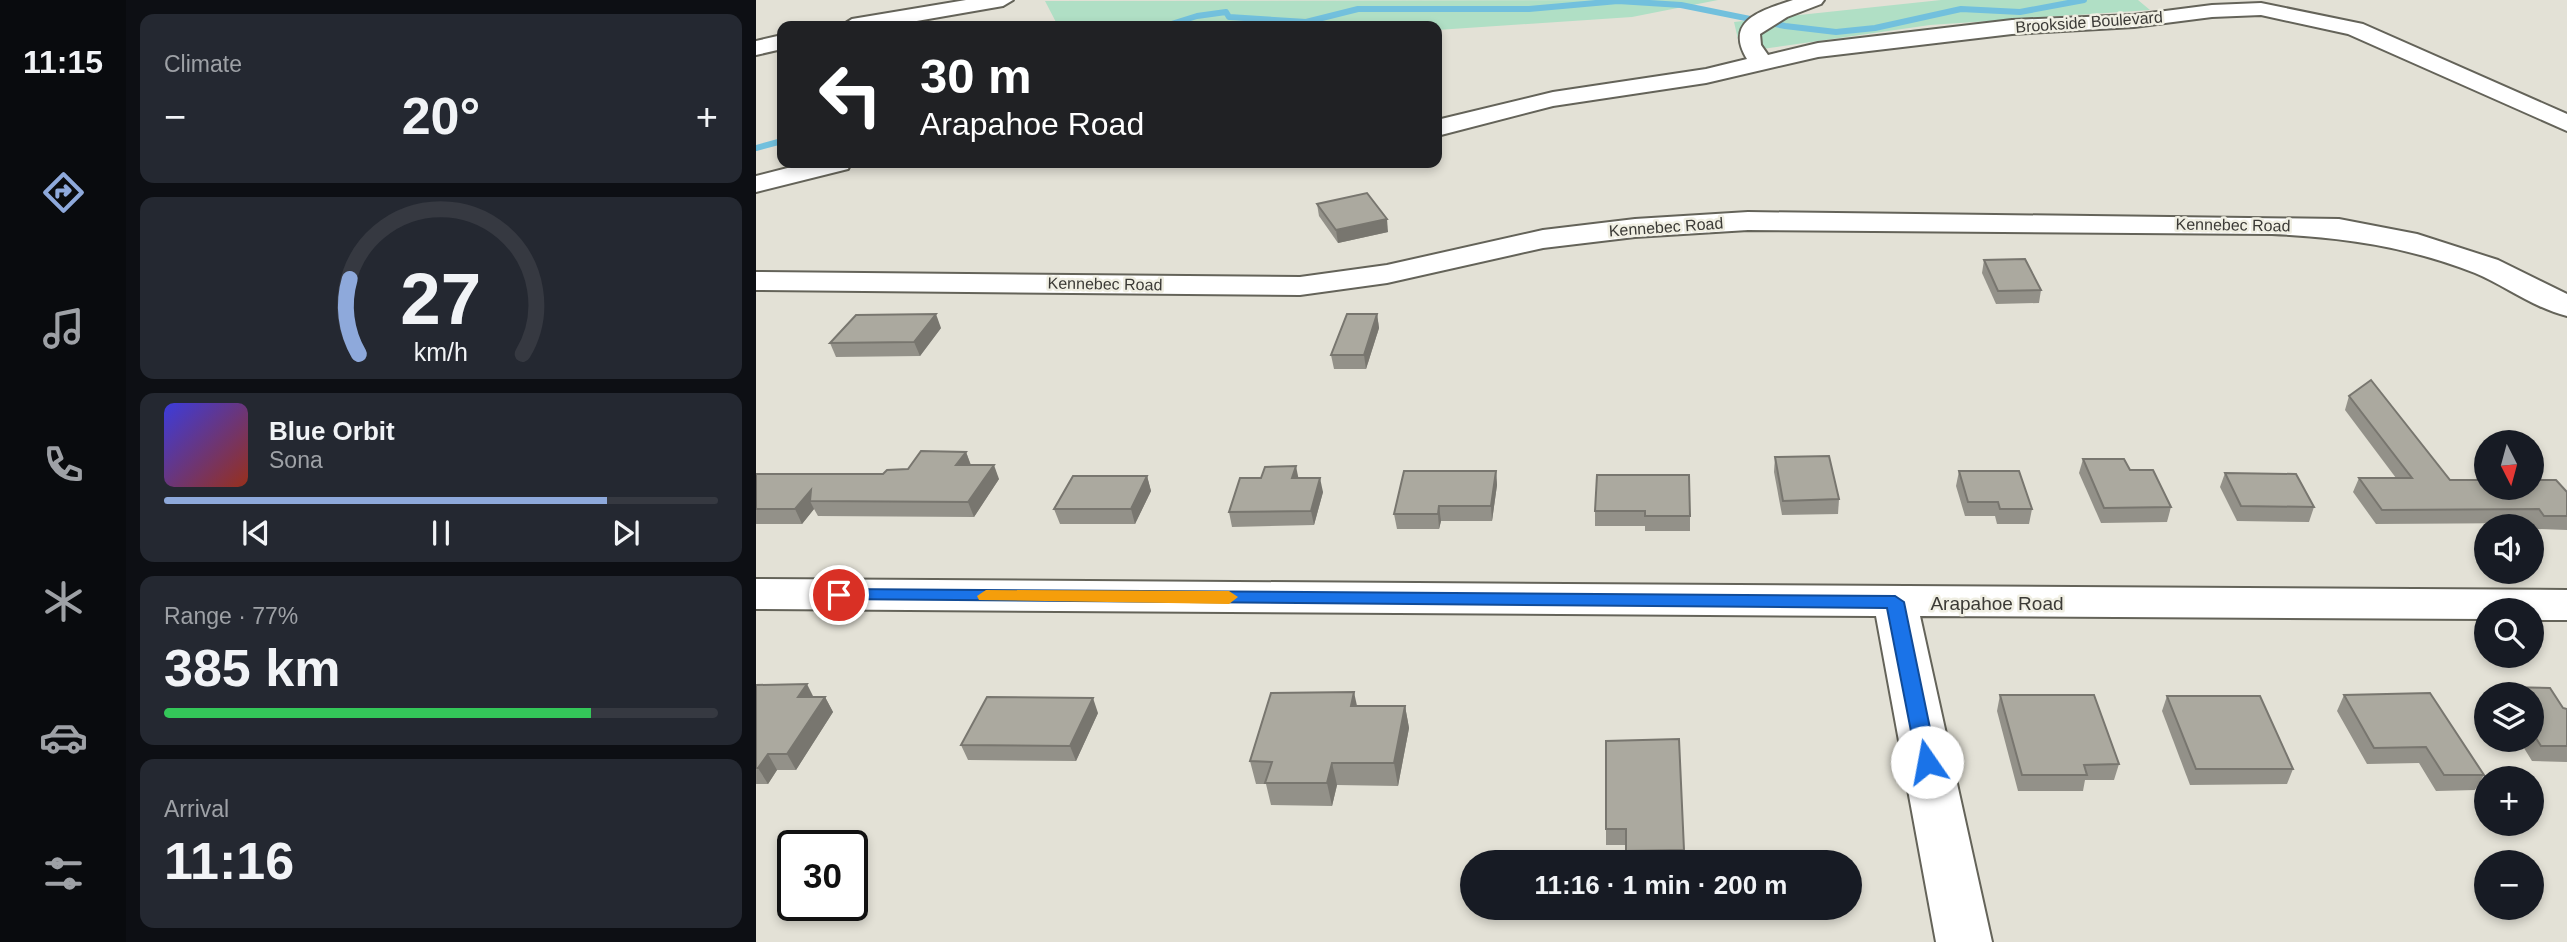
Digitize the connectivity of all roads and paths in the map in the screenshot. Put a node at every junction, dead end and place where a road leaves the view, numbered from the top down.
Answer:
1 (924, 0) edge
2 (1003, 0) edge
3 (1814, 0) edge
4 (2292, 0) edge
5 (2261, 9) junction
6 (858, 21) edge
7 (881, 21) edge
8 (777, 43) edge
9 (756, 48) edge
10 (1760, 61) junction
11 (2567, 122) edge
12 (1442, 127) edge
13 (818, 168) edge
14 (756, 184) edge
15 (756, 281) edge
16 (2567, 306) edge
17 (756, 594) edge
18 (1895, 602) junction
19 (2567, 605) edge
20 (1964, 942) edge

1 - 6 street
2 - 7 street
3 - 10 street
4 - 5 street
5 - 10 street, Brookside Boulevard
5 - 11 street, Brookside Boulevard
8 - 9 street
10 - 12 street, Brookside Boulevard
13 - 14 street
15 - 16 street, Kennebec Road
17 - 18 street, Arapahoe Road
18 - 19 street, Arapahoe Road
18 - 20 street

